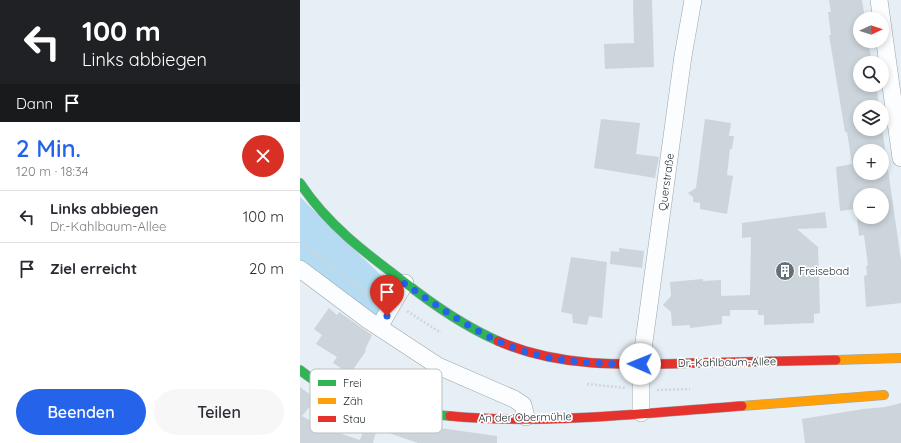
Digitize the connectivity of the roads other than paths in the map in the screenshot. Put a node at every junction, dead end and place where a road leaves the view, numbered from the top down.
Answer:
1 (694, 0) edge
2 (879, 0) edge
3 (901, 158) edge
4 (300, 182) edge
5 (300, 269) edge
6 (404, 283) junction
7 (379, 328) junction
8 (901, 358) edge
9 (640, 364) junction
10 (300, 370) edge
11 (310, 377) edge
12 (884, 394) dead end
13 (641, 413) junction
14 (442, 414) edge
15 (526, 417) junction

1 - 9 street, Querstraße
2 - 3 street
4 - 6 main road, Dr.-Kahlbaum-Allee
5 - 7 street
6 - 7 street
6 - 9 main road, Dr.-Kahlbaum-Allee
7 - 15 street
8 - 9 main road, Dr.-Kahlbaum-Allee
9 - 13 street
10 - 11 main road, An der Obermühle
12 - 13 main road, An der Obermühle
13 - 15 main road, An der Obermühle
14 - 15 main road, An der Obermühle

